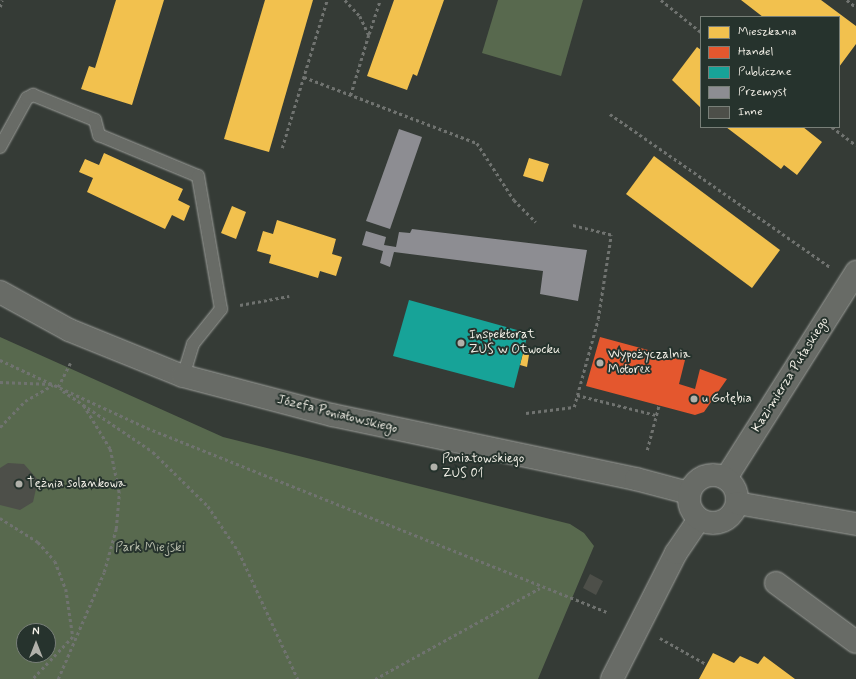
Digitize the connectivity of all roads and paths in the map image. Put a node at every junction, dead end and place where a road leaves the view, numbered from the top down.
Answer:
1 (2, 0) edge
2 (327, 0) edge
3 (345, 0) edge
4 (380, 0) edge
5 (661, 0) edge
6 (847, 0) edge
7 (0, 7) edge
8 (856, 7) edge
9 (700, 31) edge
10 (369, 35) junction
11 (304, 77) junction
12 (351, 95) junction
13 (610, 114) dead end
14 (833, 128) edge
15 (856, 145) edge
16 (0, 147) edge
17 (282, 148) dead end
18 (536, 222) dead end
19 (571, 225) dead end
20 (853, 276) edge
21 (0, 292) edge
22 (290, 296) dead end
23 (221, 309) junction
24 (0, 360) edge
25 (70, 363) dead end
26 (183, 376) junction
27 (0, 382) edge
28 (53, 384) junction
29 (58, 387) junction
30 (577, 394) junction
31 (82, 403) junction
32 (659, 405) dead end
33 (526, 413) dead end
34 (656, 415) junction
35 (0, 427) edge
36 (647, 450) dead end
37 (726, 478) junction
38 (689, 493) junction
39 (737, 503) junction
40 (0, 518) edge
41 (699, 519) junction
42 (856, 524) edge
43 (776, 583) dead end
44 (541, 587) junction
45 (607, 612) dead end
46 (73, 637) junction
47 (658, 637) dead end
48 (856, 642) edge
49 (706, 664) dead end
50 (33, 679) edge
51 (58, 679) edge
52 (298, 679) edge
53 (375, 679) edge
54 (612, 679) edge

1 - 7 path
2 - 11 path
3 - 10 path
4 - 10 path
5 - 9 path
6 - 8 path
10 - 12 path
11 - 12 path
11 - 17 path
12 - 18 path
13 - 20 path
14 - 15 path
16 - 23 lane
19 - 30 path
20 - 37 street, Kazimierza Pułaskiego
21 - 26 street, Józefa Poniatowskiego
22 - 23 path
23 - 26 lane
24 - 28 path
25 - 29 path
26 - 38 street, Józefa Poniatowskiego
27 - 28 path
28 - 29 path
28 - 31 path
28 - 35 path
29 - 44 path
30 - 33 path
30 - 34 path
31 - 46 path
31 - 52 path
32 - 34 path
34 - 36 path
37 - 38 street
37 - 39 street
38 - 41 street
39 - 41 street
39 - 42 street
40 - 46 path
41 - 54 street
43 - 48 street
44 - 45 path
44 - 53 path
46 - 50 path
46 - 51 path
47 - 49 path

